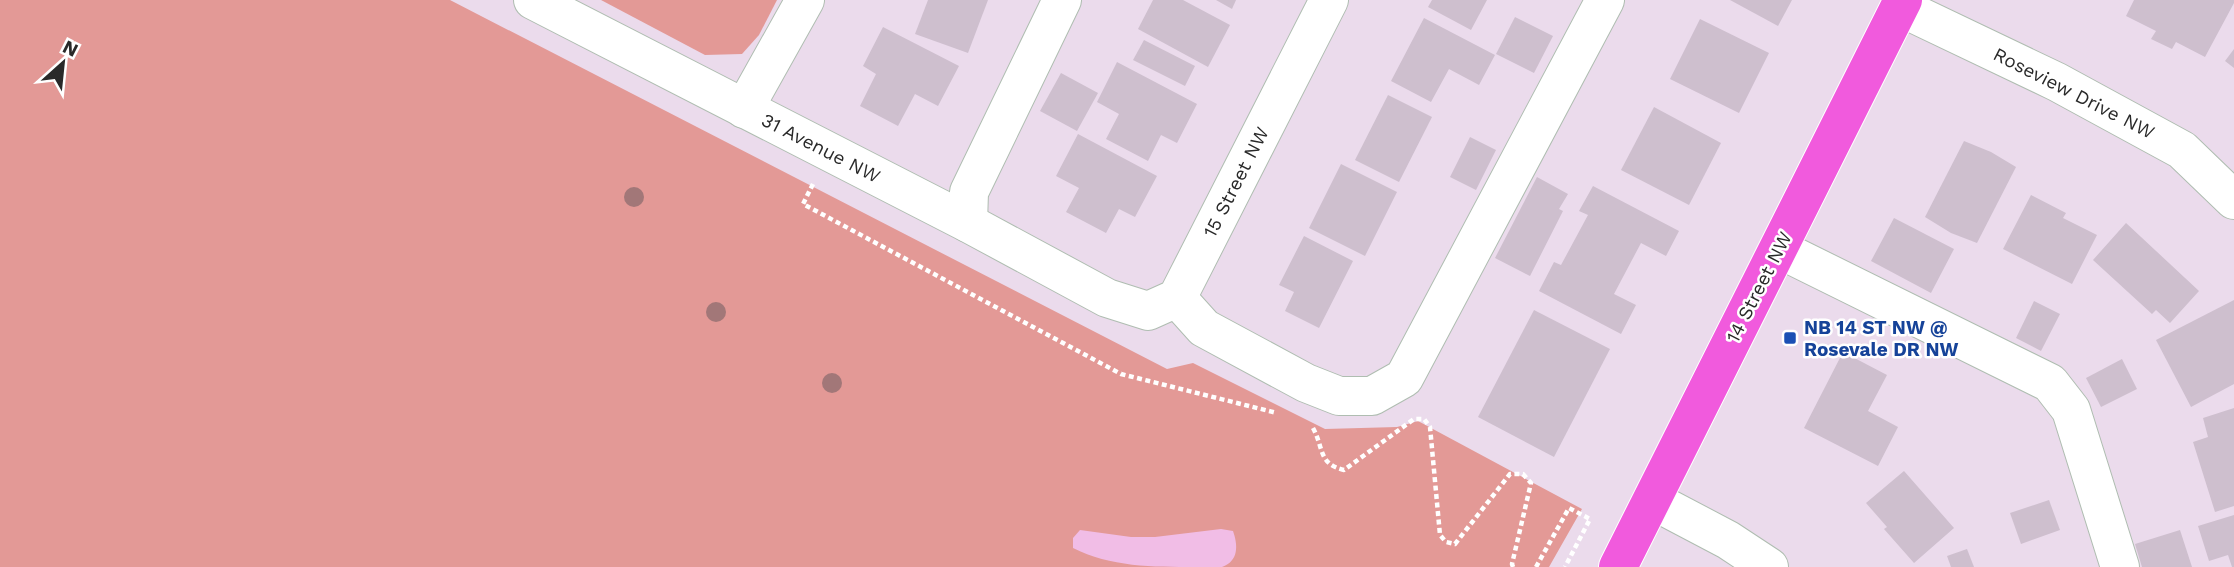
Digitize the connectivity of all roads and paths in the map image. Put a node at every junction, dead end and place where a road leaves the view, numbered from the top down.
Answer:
1 (533, 0) edge
2 (805, 0) edge
3 (1062, 0) edge
4 (1329, 0) edge
5 (1605, 0) edge
6 (1903, 2) edge
7 (744, 109) junction
8 (830, 152) junction
9 (2234, 200) edge
10 (968, 223) junction
11 (1779, 248) junction
12 (1177, 298) junction
13 (1290, 416) dead end
14 (1312, 426) dead end
15 (1652, 500) junction
16 (1513, 567) edge
17 (1536, 567) edge
18 (1565, 567) edge
19 (1618, 567) edge
20 (1769, 567) edge
21 (2120, 567) edge

1 - 7 street, 31 Avenue NW
2 - 7 street
3 - 10 street
4 - 12 street, 15 Street NW
5 - 12 street
6 - 9 street, Roseview Drive NW
6 - 11 main road, 14 Street NW
7 - 8 street, 31 Avenue NW
8 - 10 street, 31 Avenue NW
8 - 13 path
10 - 12 street, 31 Avenue NW
11 - 15 main road, 14 Street NW
11 - 21 street
14 - 16 path
15 - 19 main road, 14 Street NW
15 - 20 street
17 - 18 path

